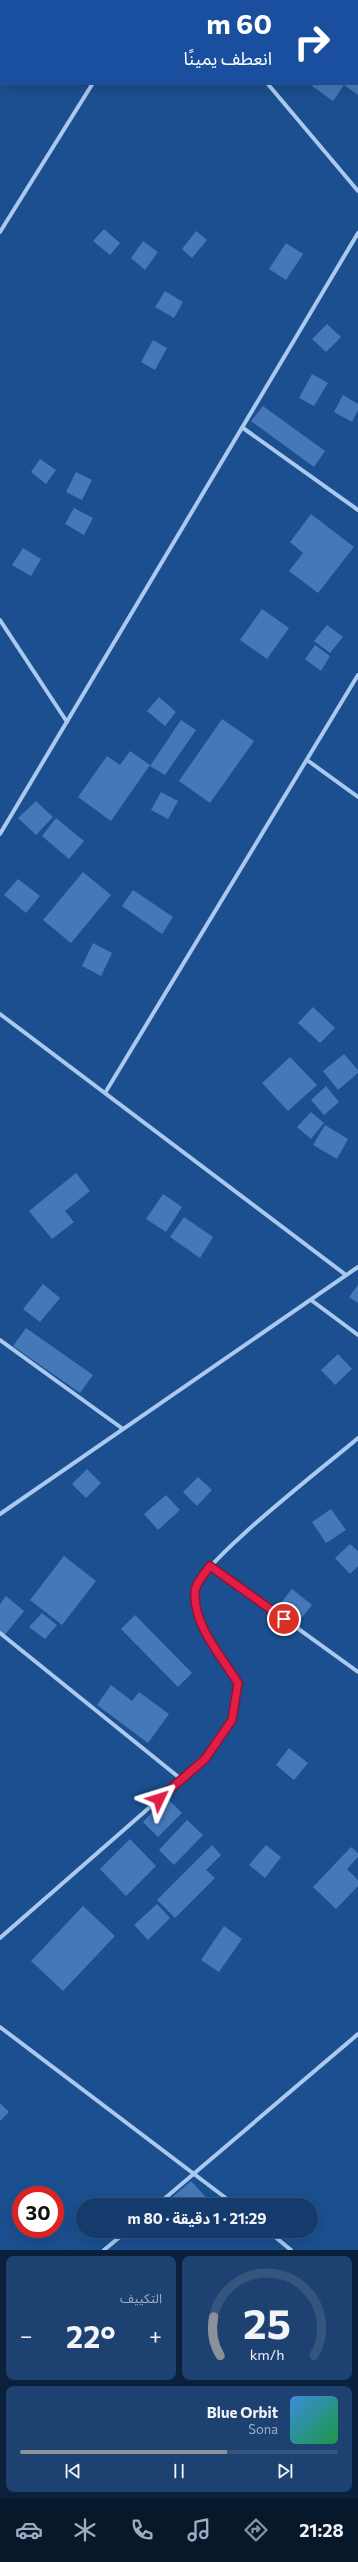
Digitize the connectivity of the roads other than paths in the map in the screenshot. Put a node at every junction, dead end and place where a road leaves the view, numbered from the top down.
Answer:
1 (92, 84) edge
2 (268, 84) edge
3 (358, 191) edge
4 (0, 232) edge
5 (358, 233) edge
6 (243, 428) junction
7 (358, 510) edge
8 (0, 620) edge
9 (358, 675) edge
10 (67, 722) junction
11 (307, 760) junction
12 (358, 797) edge
13 (0, 834) edge
14 (0, 1014) edge
15 (104, 1093) junction
16 (358, 1267) edge
17 (346, 1275) junction
18 (311, 1300) junction
19 (358, 1335) edge
20 (0, 1340) edge
21 (123, 1429) junction
22 (358, 1438) edge
23 (0, 1514) edge
24 (210, 1566) junction
25 (0, 1633) edge
26 (358, 1672) edge
27 (181, 1779) junction
28 (0, 1938) edge
29 (0, 2027) edge
30 (358, 2034) edge
31 (195, 2173) junction
32 (165, 2198) edge
33 (226, 2198) edge
34 (118, 2238) edge
35 (276, 2238) edge
36 (104, 2250) edge
37 (291, 2250) edge

1 - 4 street
2 - 3 street
5 - 6 street
6 - 7 street
6 - 10 street
8 - 10 street
9 - 11 street
10 - 13 street
11 - 12 street
11 - 15 street
14 - 15 street
15 - 17 street
16 - 17 street
17 - 18 street
18 - 19 street
18 - 21 street
20 - 21 street
21 - 23 street
22 - 24 street
24 - 26 street
24 - 27 street
25 - 27 street
27 - 28 street
29 - 31 street
30 - 31 street
31 - 32 street
31 - 33 street
34 - 36 street
35 - 37 street

